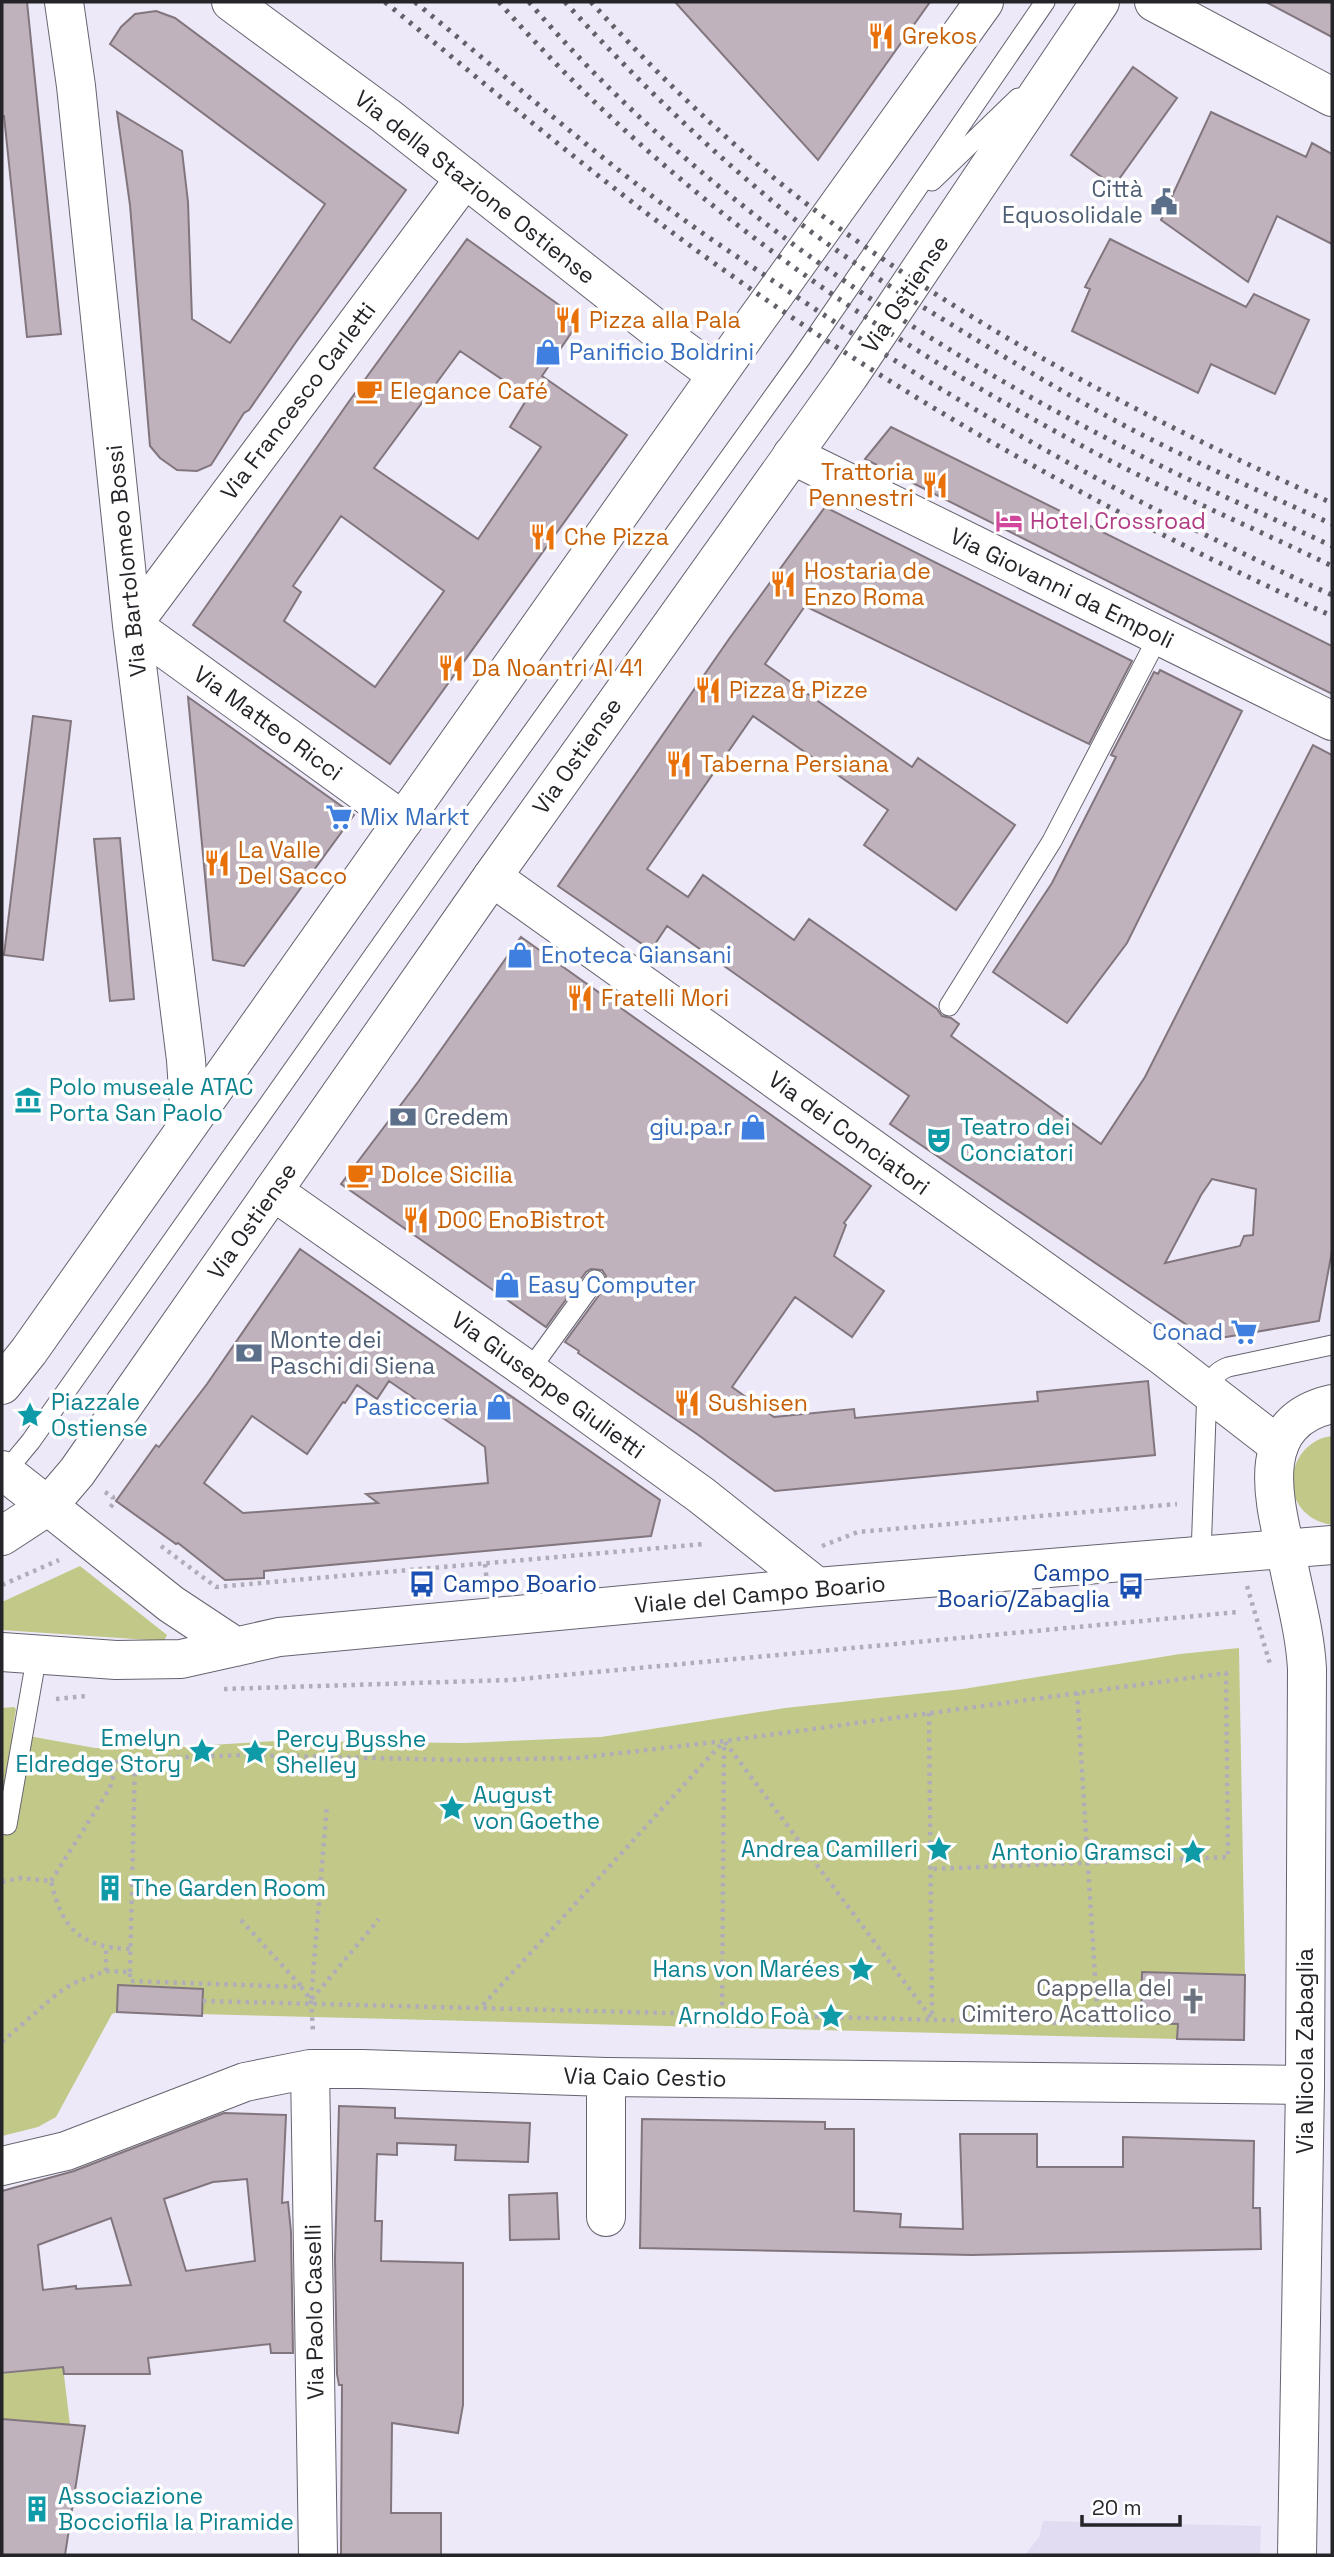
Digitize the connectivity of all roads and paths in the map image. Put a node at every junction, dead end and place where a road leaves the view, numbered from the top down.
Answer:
1 (64, 2) edge
2 (231, 2) edge
3 (984, 2) edge
4 (1045, 2) edge
5 (1100, 2) edge
6 (1154, 2) edge
7 (1070, 47) junction
8 (1332, 97) edge
9 (465, 178) junction
10 (908, 204) junction
11 (717, 375) junction
12 (792, 455) junction
13 (132, 625) junction
14 (1159, 635) junction
15 (1332, 721) edge
16 (403, 821) junction
17 (492, 877) junction
18 (949, 1006) dead end
19 (190, 1121) junction
20 (273, 1191) junction
21 (595, 1280) dead end
22 (1332, 1345) edge
23 (15, 1349) edge
24 (529, 1371) junction
25 (2, 1385) edge
26 (1207, 1389) junction
27 (1332, 1404) edge
28 (1279, 1446) junction
29 (3, 1473) edge
30 (106, 1492) dead end
31 (1182, 1504) dead end
32 (48, 1506) junction
33 (120, 1516) dead end
34 (2, 1536) edge
35 (152, 1540) dead end
36 (708, 1544) dead end
37 (1332, 1545) edge
38 (817, 1549) dead end
39 (1285, 1549) junction
40 (1201, 1555) junction
41 (67, 1556) dead end
42 (2, 1585) edge
43 (817, 1587) junction
44 (1238, 1612) dead end
45 (236, 1647) junction
46 (20, 1653) edge
47 (214, 1689) dead end
48 (1077, 1692) junction
49 (95, 1696) dead end
50 (29, 1700) junction
51 (929, 1713) junction
52 (724, 1741) junction
53 (135, 1759) junction
54 (327, 1804) dead end
55 (7, 1825) dead end
56 (1088, 1863) junction
57 (931, 1869) junction
58 (51, 1881) junction
59 (2, 1882) edge
60 (379, 1919) dead end
61 (241, 1920) dead end
62 (106, 1948) junction
63 (130, 1949) junction
64 (106, 1971) junction
65 (130, 1972) junction
66 (302, 1987) junction
67 (203, 2001) dead end
68 (311, 2002) junction
69 (483, 2005) dead end
70 (722, 2014) junction
71 (932, 2020) junction
72 (2, 2042) edge
73 (311, 2051) junction
74 (606, 2077) junction
75 (1305, 2085) junction
76 (2, 2166) edge
77 (606, 2217) dead end
78 (318, 2555) edge
79 (1297, 2555) edge

1 - 13 street, Via Bartolomeo Bossi
2 - 9 street, Via della Stazione Ostiense
3 - 11 street
4 - 10 lane, Via Ostiense
5 - 7 street, Via Ostiense
6 - 8 street
7 - 10 lane
7 - 12 street, Via Ostiense
9 - 11 street, Via della Stazione Ostiense
9 - 13 street, Via Francesco Carletti
10 - 29 lane, Via Ostiense
11 - 16 street
12 - 14 street, Via Giovanni da Empoli
12 - 17 street, Via Ostiense
13 - 16 street, Via Matteo Ricci
13 - 19 street, Via Bartolomeo Bossi
14 - 15 street, Via Giovanni da Empoli
14 - 18 lane
16 - 19 street
17 - 20 street, Via Ostiense
17 - 26 street, Via dei Conciatori
19 - 23 street
20 - 24 street, Via Giuseppe Giulietti
20 - 32 street, Via Ostiense
21 - 24 lane
22 - 26 lane
23 - 25 street
24 - 43 street, Via Giuseppe Giulietti
26 - 28 street, Via dei Conciatori
26 - 40 lane
27 - 28 street
28 - 39 street, Via Nicola Zabaglia
29 - 32 street
30 - 33 path
31 - 38 path
32 - 34 street
32 - 45 street
35 - 36 path
37 - 39 street, Viale del Campo Boario
39 - 40 street, Viale del Campo Boario
39 - 75 street, Via Nicola Zabaglia
40 - 43 street, Viale del Campo Boario
41 - 42 path
43 - 45 street, Viale del Campo Boario
44 - 47 path
45 - 46 street, Viale del Campo Boario
46 - 50 lane
48 - 51 path
48 - 56 path
48 - 56 path
49 - 50 path
50 - 55 lane
51 - 52 path
51 - 57 path
52 - 53 path
52 - 69 path
52 - 70 path
52 - 71 path
53 - 58 path
53 - 63 path
54 - 68 path
56 - 57 path
56 - 71 path
57 - 71 path
58 - 59 path
58 - 62 path
60 - 68 path
61 - 66 path
62 - 63 path
62 - 64 path
63 - 65 path
64 - 65 path
64 - 72 path
65 - 66 path
66 - 68 path
67 - 68 path
68 - 70 path
68 - 73 path
70 - 71 path
73 - 74 street, Via Caio Cestio
73 - 76 street, Via Caio Cestio
73 - 78 street, Via Paolo Caselli
74 - 75 street, Via Caio Cestio
74 - 77 street
75 - 79 street, Via Nicola Zabaglia

